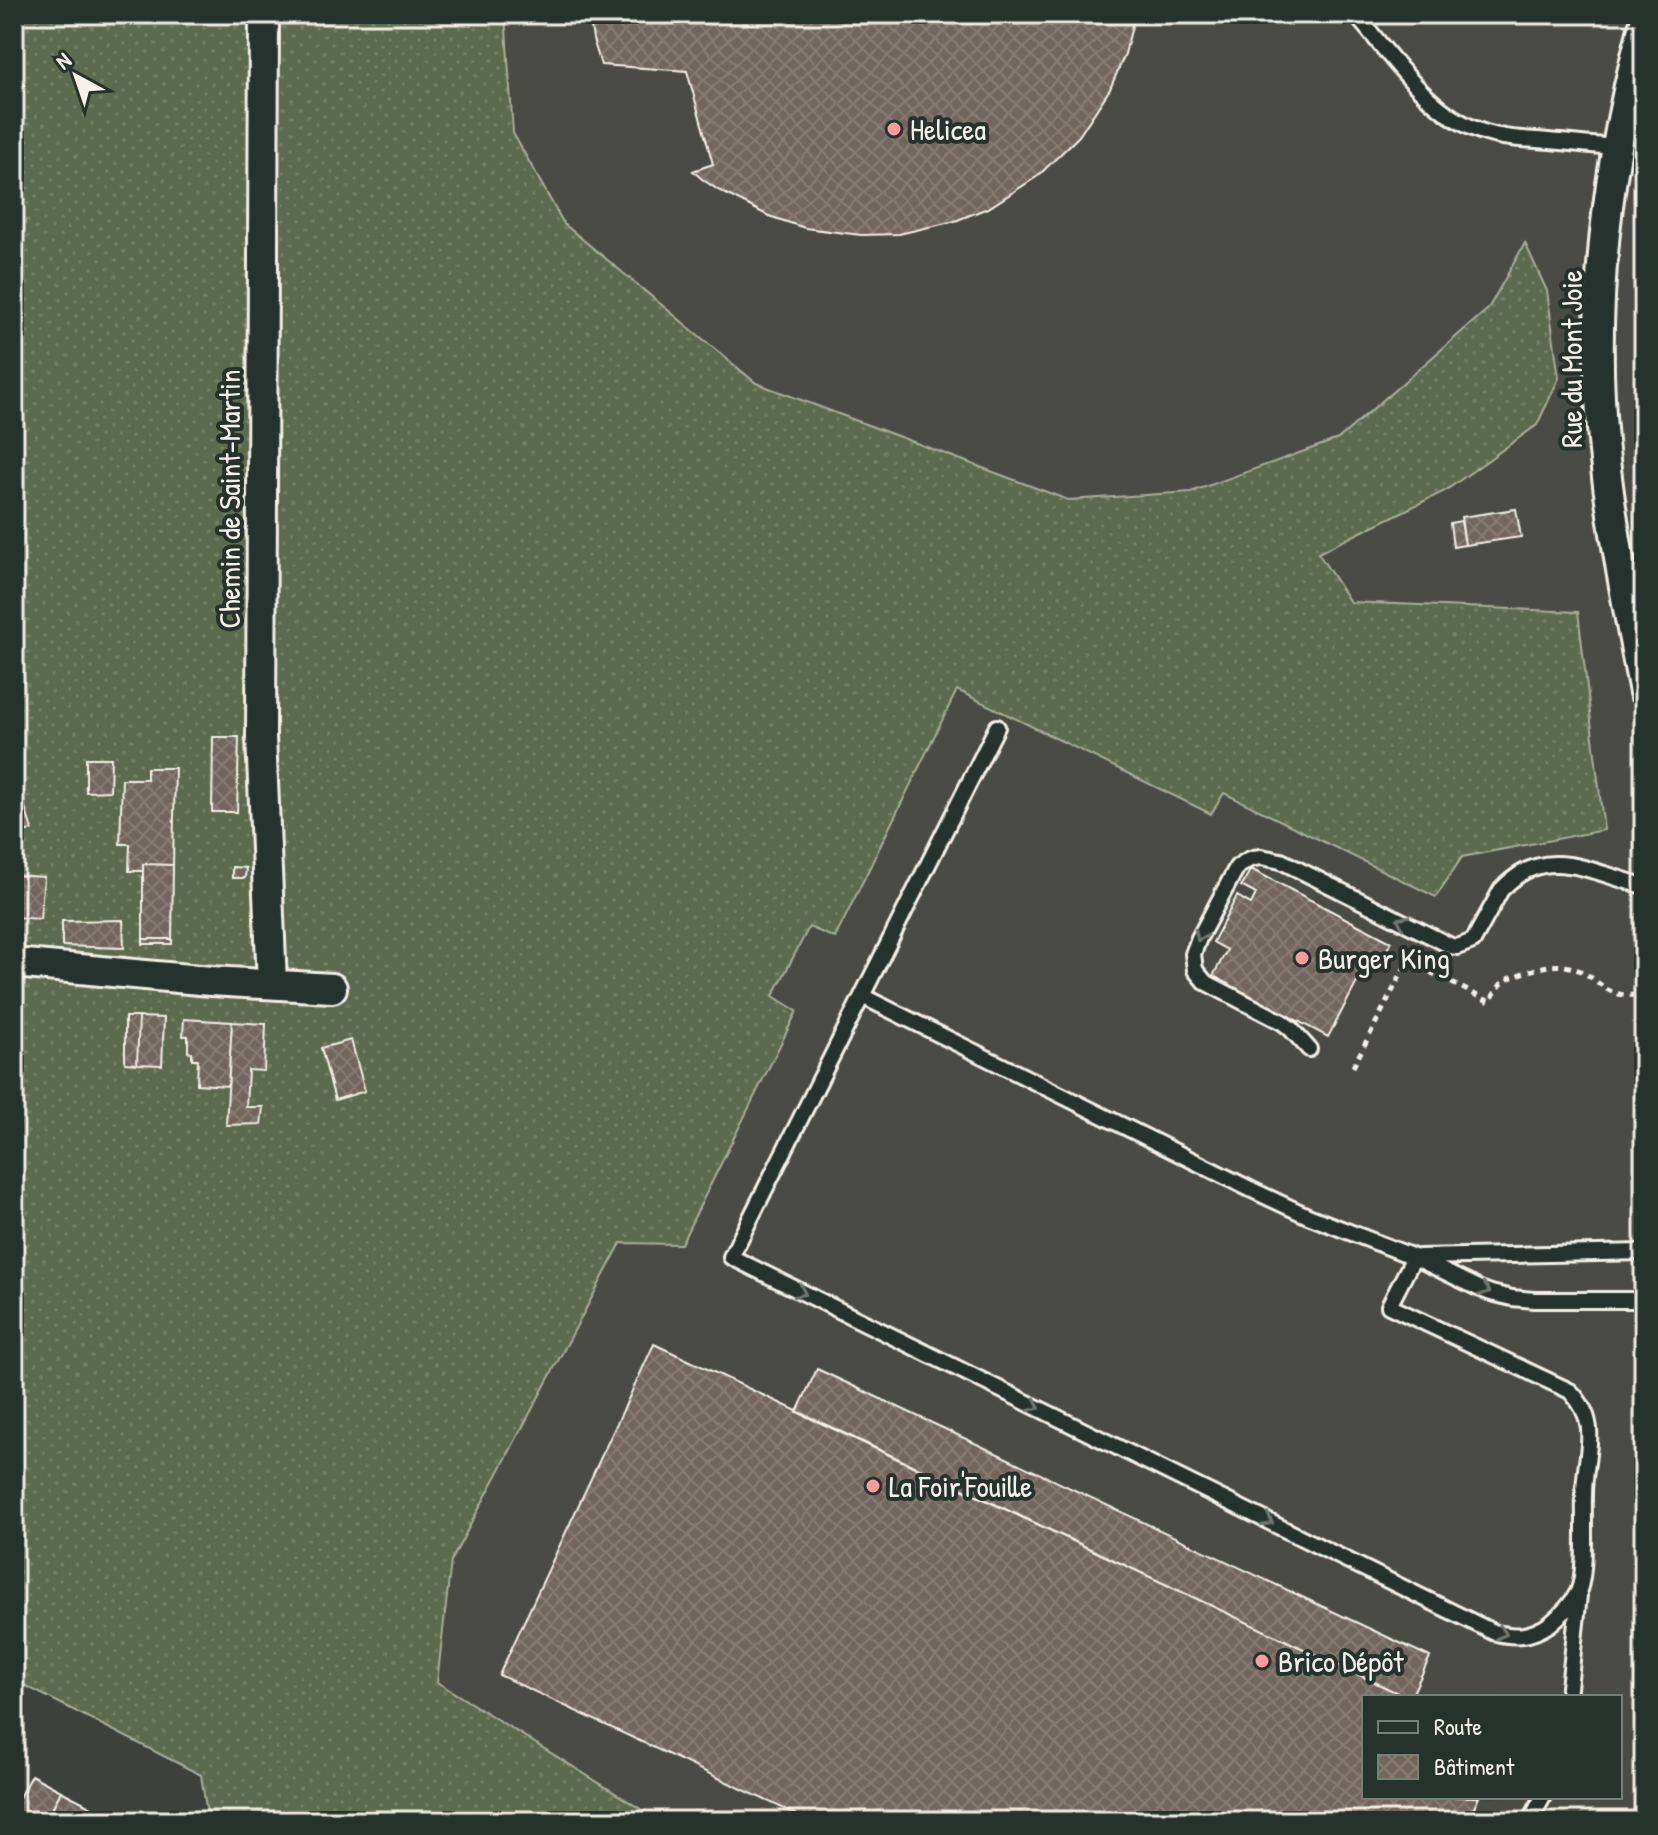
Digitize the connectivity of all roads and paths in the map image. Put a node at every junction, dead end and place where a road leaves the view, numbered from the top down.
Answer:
1 (264, 14) edge
2 (1355, 14) edge
3 (1644, 25) edge
4 (1616, 147) junction
5 (1644, 692) edge
6 (997, 727) dead end
7 (1644, 886) edge
8 (14, 963) edge
9 (272, 983) junction
10 (332, 988) dead end
11 (1644, 994) edge
12 (862, 996) junction
13 (1309, 1049) dead end
14 (1353, 1067) dead end
15 (1644, 1252) edge
16 (1414, 1257) junction
17 (1644, 1300) edge
18 (1580, 1590) junction
19 (1568, 1695) edge
20 (1542, 1799) edge
21 (1530, 1821) edge

1 - 9 street, Chemin de Saint-Martin
2 - 4 lane
3 - 4 street, Rue du Mont Joie
4 - 5 street, Rue du Mont Joie
6 - 12 lane
7 -> 13 lane
8 - 9 street
9 - 10 street
11 - 14 path
12 - 16 lane
12 -> 18 lane
15 - 16 lane
16 -> 17 lane
16 - 18 lane
18 - 19 lane
20 - 21 lane

